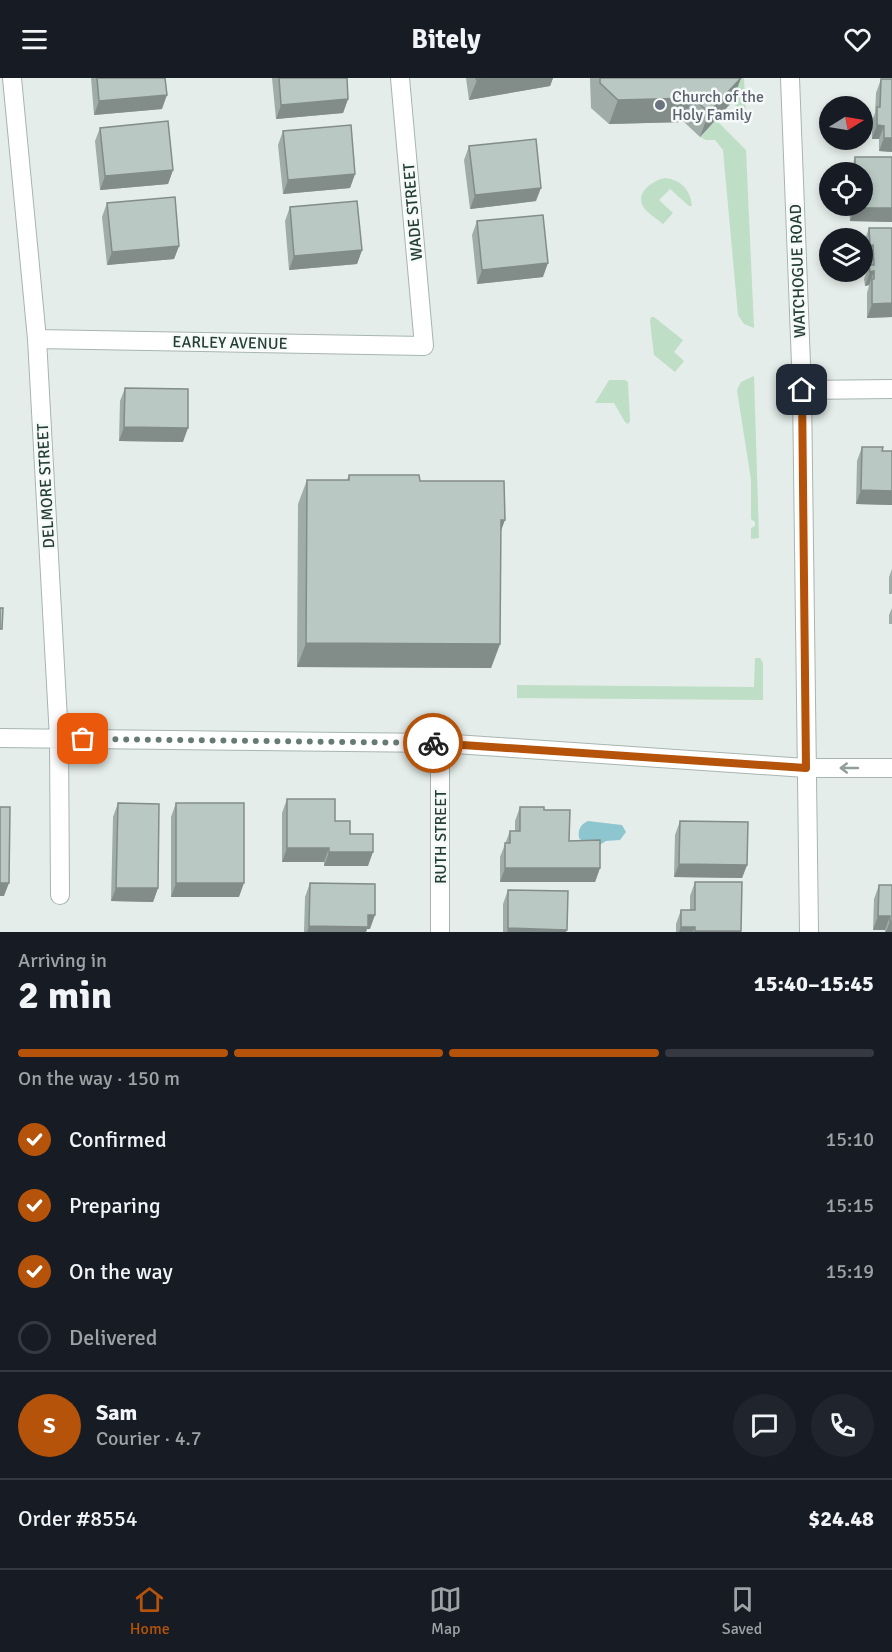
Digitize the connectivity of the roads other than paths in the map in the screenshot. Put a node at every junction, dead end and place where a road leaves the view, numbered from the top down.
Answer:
1 (12, 78) edge
2 (399, 78) edge
3 (790, 78) edge
4 (37, 339) junction
5 (424, 346) joint
6 (892, 389) edge
7 (802, 390) junction
8 (0, 738) edge
9 (59, 738) junction
10 (440, 743) junction
11 (806, 768) junction
12 (892, 768) edge
13 (60, 895) dead end
14 (440, 932) edge
15 (809, 932) edge

1 - 4 street, DELMORE STREET
2 - 5 street, WADE STREET
3 - 7 street, WATCHOGUE ROAD
4 - 5 street, EARLEY AVENUE
4 - 9 street, DELMORE STREET
6 - 7 street
7 - 11 street, WATCHOGUE ROAD
8 - 9 street
9 - 10 street
9 - 13 street, DELMORE STREET
10 - 11 street
10 - 14 street, RUTH STREET
12 -> 11 street
11 - 15 street, WATCHOGUE ROAD

